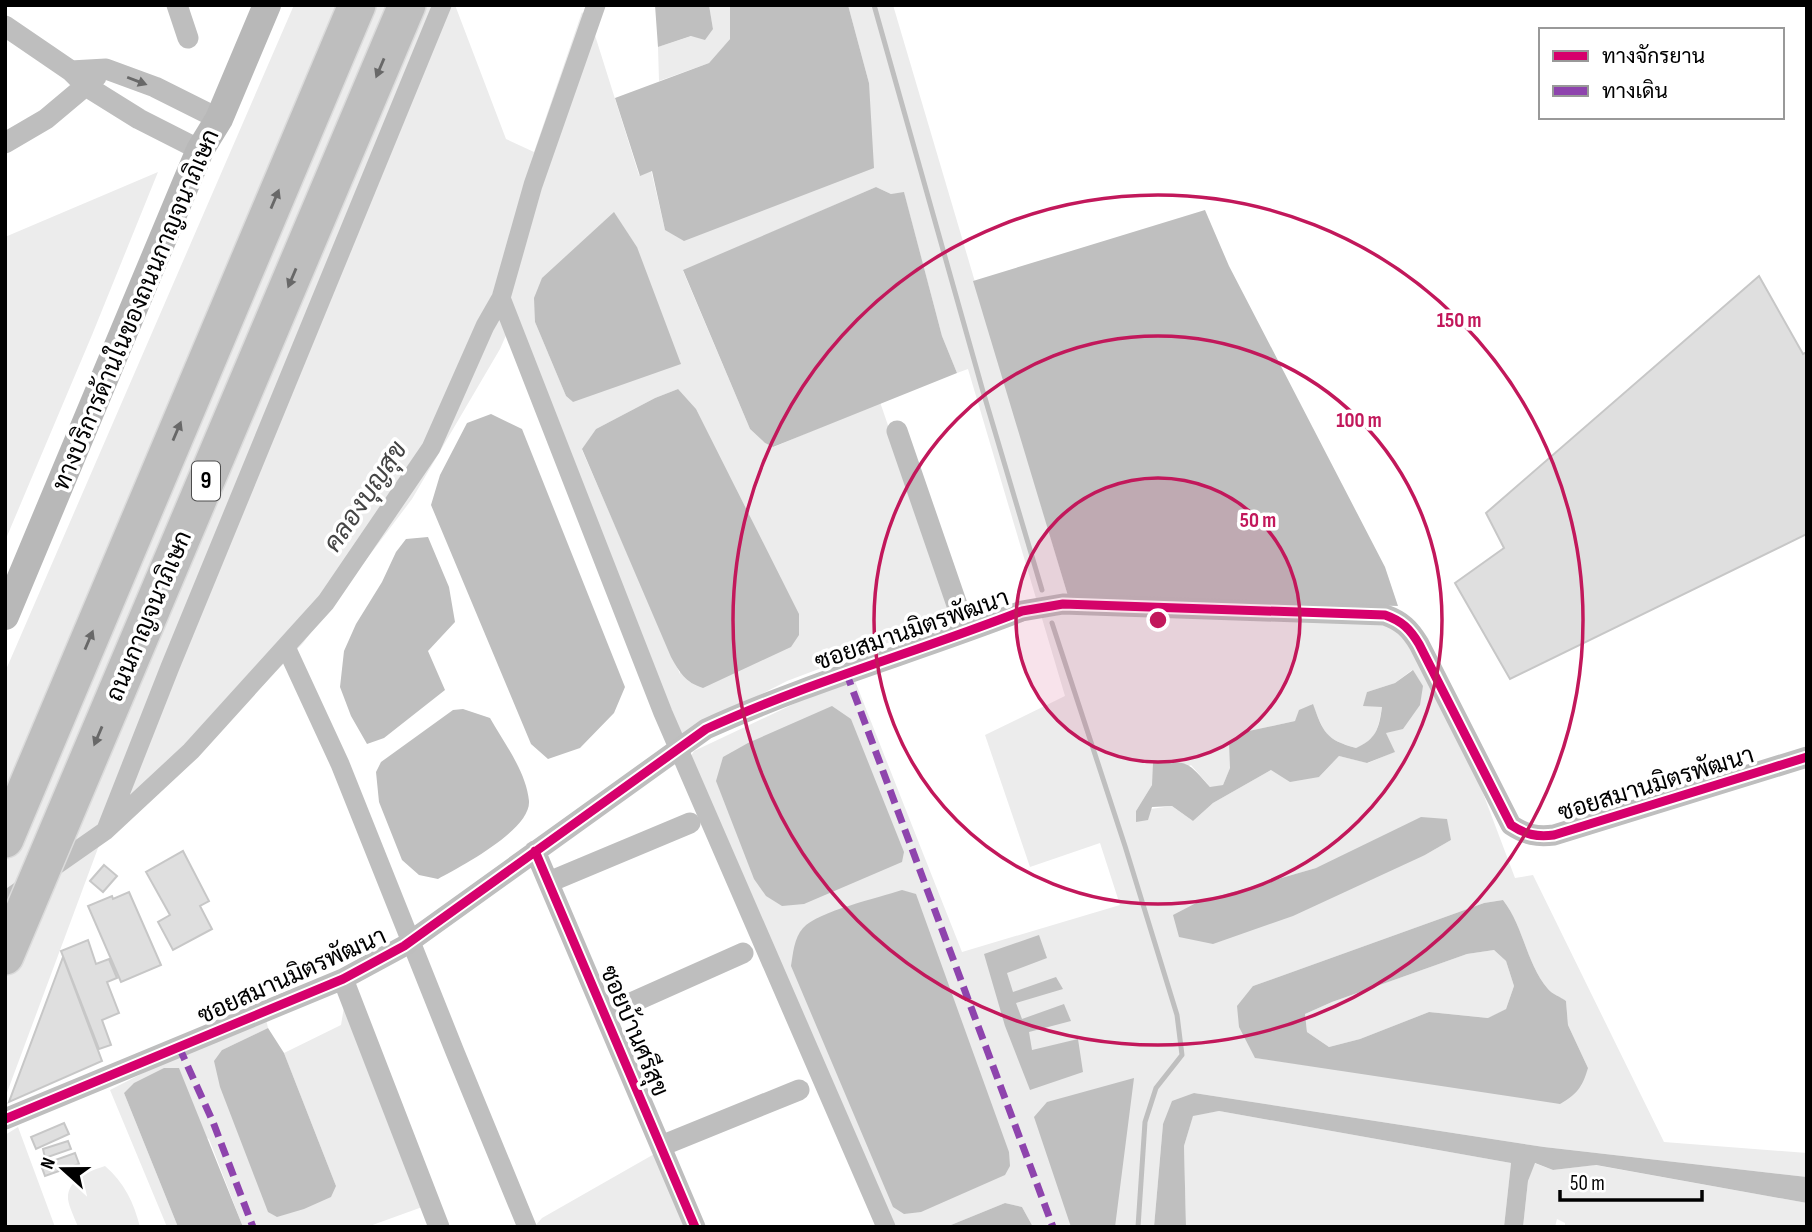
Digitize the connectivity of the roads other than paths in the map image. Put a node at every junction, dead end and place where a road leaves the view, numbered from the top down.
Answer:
1 (177, 5) edge
2 (267, 5) edge
3 (357, 5) edge
4 (407, 5) edge
5 (5, 26) edge
6 (188, 38) dead end
7 (106, 69) junction
8 (71, 71) junction
9 (86, 86) junction
10 (219, 119) junction
11 (5, 143) edge
12 (200, 150) junction
13 (897, 431) dead end
14 (5, 616) edge
15 (966, 631) junction
16 (1807, 757) edge
17 (690, 823) dead end
18 (5, 839) edge
19 (535, 851) junction
20 (549, 882) junction
21 (743, 953) dead end
22 (5, 956) edge
23 (343, 979) junction
24 (606, 1014) junction
25 (799, 1090) dead end
26 (5, 1119) edge
27 (661, 1146) junction
28 (439, 1227) edge
29 (695, 1227) edge

1 - 6 street
2 - 10 main road, ทางบริการด้านในของถนนกาญจนาภิเษก
18 -> 3 highway, ถนนกาญจนาภิเษก / 9
4 -> 22 highway, ถนนกาญจนาภิเษก / 9
5 - 8 street
7 - 8 street
7 - 9 street
7 -> 10 street
8 - 9 street
9 - 11 street
9 - 12 street
10 - 12 main road, ทางบริการด้านในของถนนกาญจนาภิเษก
12 - 14 main road, ทางบริการด้านในของถนนกาญจนาภิเษก
13 - 15 street
15 - 16 street, ซอยสมานมิตรพัฒนา
15 - 19 street, ซอยสมานมิตรพัฒนา
17 - 20 street
19 - 20 street, ซอยบ้านศรีสุข
19 - 23 street, ซอยสมานมิตรพัฒนา
20 - 24 street, ซอยบ้านศรีสุข
21 - 24 street
23 - 26 street, ซอยสมานมิตรพัฒนา
23 - 28 street
24 - 27 street, ซอยบ้านศรีสุข
25 - 27 street
27 - 29 street, ซอยบ้านศรีสุข

